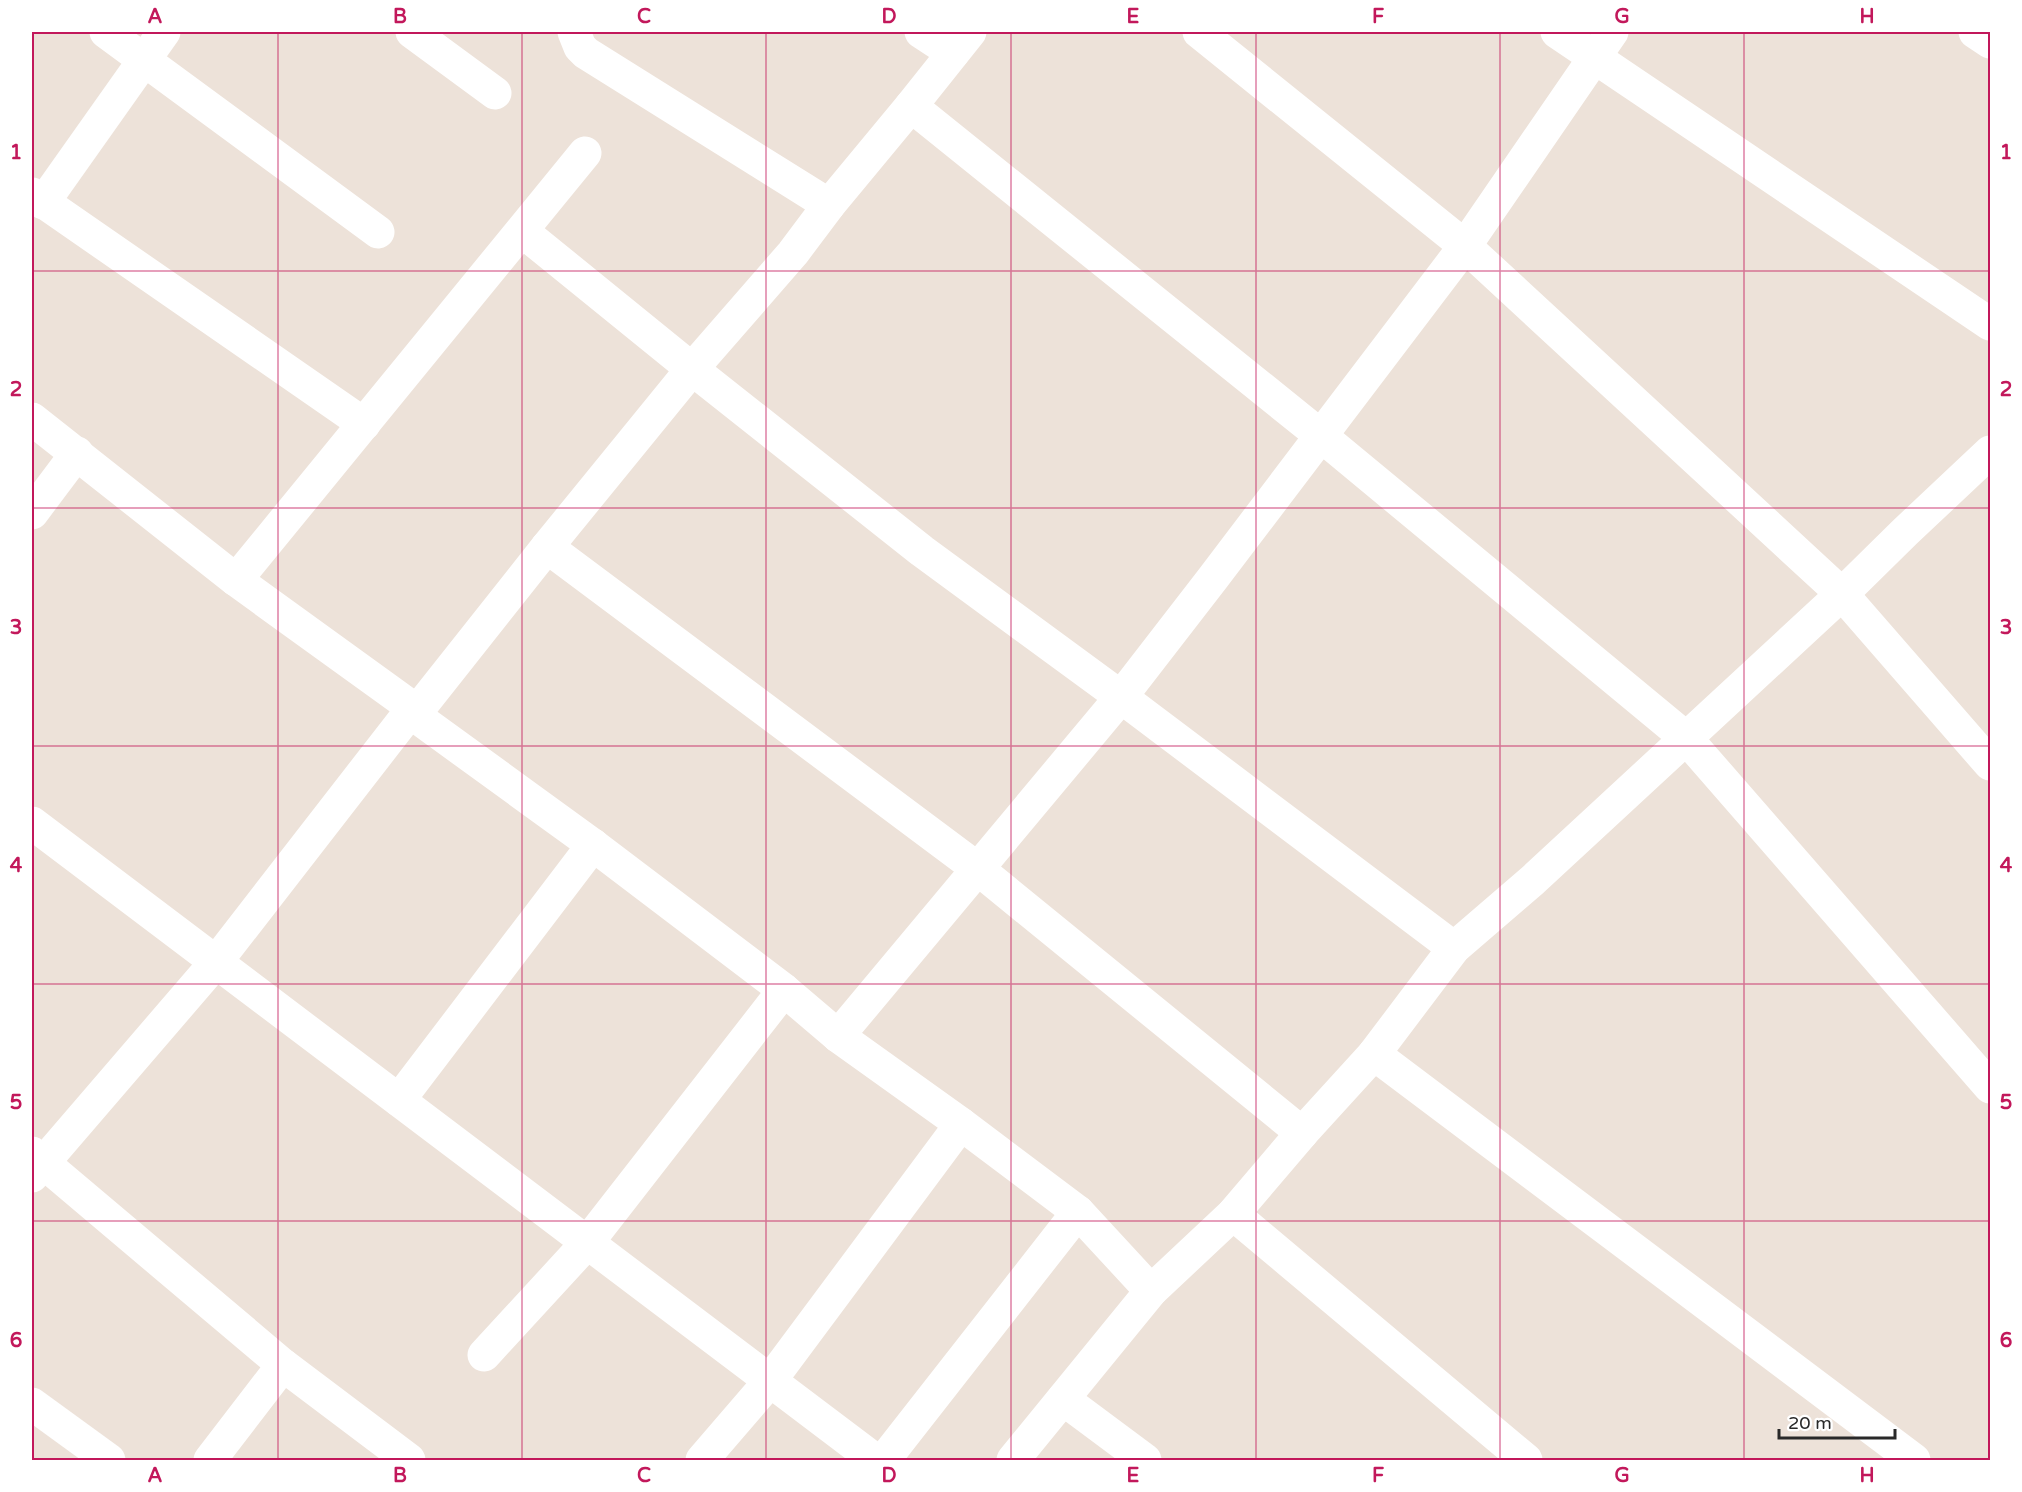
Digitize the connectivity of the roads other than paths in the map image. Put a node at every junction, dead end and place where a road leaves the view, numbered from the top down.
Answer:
1 (106, 32) edge
2 (164, 32) edge
3 (412, 32) edge
4 (574, 32) edge
5 (921, 32) edge
6 (1198, 32) edge
7 (1557, 32) edge
8 (1975, 32) edge
9 (961, 42) edge
10 (1990, 42) edge
11 (1604, 44) edge
12 (144, 60) junction
13 (495, 93) dead end
14 (911, 106) junction
15 (585, 153) dead end
16 (38, 198) edge
17 (829, 205) junction
18 (522, 231) junction
19 (378, 232) dead end
20 (1465, 246) junction
21 (1990, 324) edge
22 (692, 369) junction
23 (32, 419) edge
24 (364, 424) junction
25 (1320, 435) junction
26 (1990, 452) edge
27 (77, 453) junction
28 (32, 513) edge
29 (548, 547) junction
30 (236, 580) junction
31 (1842, 594) junction
32 (1121, 697) junction
33 (413, 712) junction
34 (1686, 738) junction
35 (1990, 764) edge
36 (32, 823) edge
37 (593, 845) junction
38 (978, 868) junction
39 (1454, 948) junction
40 (216, 962) junction
41 (784, 990) junction
42 (838, 1036) junction
43 (1374, 1054) junction
44 (1990, 1087) edge
45 (399, 1100) junction
46 (961, 1124) junction
47 (1302, 1133) junction
48 (35, 1164) edge
49 (1078, 1212) junction
50 (1233, 1214) junction
51 (587, 1243) junction
52 (1151, 1291) junction
53 (484, 1355) dead end
54 (283, 1365) junction
55 (770, 1381) junction
56 (1064, 1399) junction
57 (32, 1404) edge
58 (109, 1461) edge
59 (210, 1461) edge
60 (409, 1461) edge
61 (702, 1461) edge
62 (875, 1461) edge
63 (884, 1461) edge
64 (1013, 1461) edge
65 (1144, 1461) edge
66 (1526, 1461) edge
67 (1914, 1461) edge

1 - 12 street
2 - 12 street
3 - 13 street
4 - 17 street
5 - 9 street
6 - 20 street
7 - 11 street
8 - 10 street
9 - 14 street
11 - 20 street
11 - 21 street
12 - 16 street
12 - 19 street
14 - 17 street
14 - 25 street
15 - 18 street
16 - 24 street
17 - 22 street
18 - 22 street
18 - 24 street
20 - 25 street
20 - 31 street
22 - 29 street
22 - 32 street
23 - 27 street
24 - 30 street
25 - 32 street
25 - 34 street
26 - 31 street
27 - 28 street
27 - 30 street
29 - 33 street
29 - 38 street
30 - 33 street
31 - 34 street
31 - 35 street
32 - 38 street
32 - 39 street
33 - 37 street
33 - 40 street
34 - 39 street
34 - 44 street
36 - 40 street
37 - 41 street
37 - 45 street
38 - 42 street
38 - 47 street
39 - 43 street
40 - 45 street
40 - 48 street
41 - 42 street
41 - 51 street
42 - 46 street
43 - 47 street
43 - 67 street
45 - 51 street
46 - 49 street
46 - 55 street
47 - 50 street
48 - 54 street
49 - 52 street
49 - 63 street
50 - 52 street
50 - 66 street
51 - 53 street
51 - 55 street
52 - 56 street
54 - 59 street
54 - 60 street
55 - 61 street
55 - 62 street
56 - 64 street
56 - 65 street
57 - 58 street

